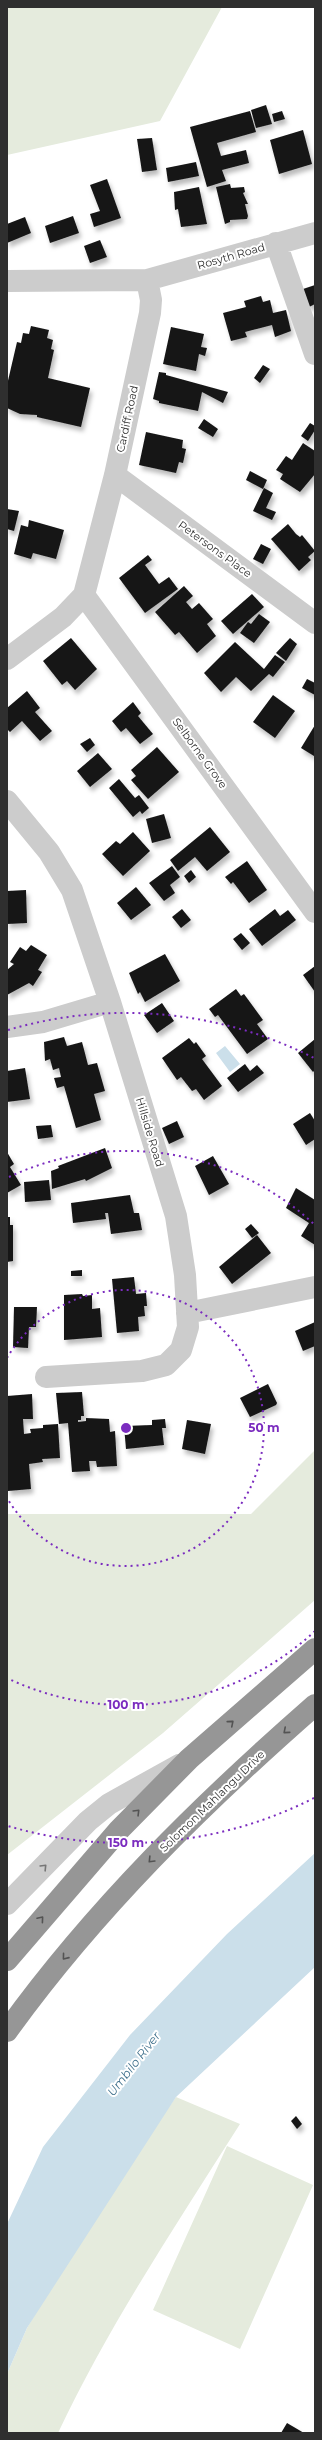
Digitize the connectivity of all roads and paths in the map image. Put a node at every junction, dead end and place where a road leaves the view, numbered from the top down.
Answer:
1 (315, 233) edge
2 (276, 243) junction
3 (147, 280) junction
4 (7, 281) edge
5 (315, 354) edge
6 (115, 475) junction
7 (84, 595) junction
8 (315, 623) edge
9 (7, 659) edge
10 (7, 801) edge
11 (315, 912) edge
12 (110, 1002) junction
13 (7, 1027) edge
14 (315, 1287) edge
15 (187, 1313) junction
16 (46, 1377) dead end
17 (315, 1649) edge
18 (315, 1705) edge
19 (189, 1759) junction
20 (7, 1904) edge
21 (7, 1960) edge
22 (7, 2031) edge

1 - 2 street, Rosyth Road
2 - 3 street, Rosyth Road
2 - 5 street
3 - 4 street
3 - 6 street, Cardiff Road
6 - 7 street, Cardiff Road
6 - 8 street, Petersons Place
7 - 9 street, Cardiff Road
7 - 11 street, Selborne Grove
10 - 12 street, Hillside Road
12 - 13 street
12 - 15 street, Hillside Road
14 - 15 street
15 - 16 street, Hillside Road
19 -> 17 highway
18 -> 22 highway, Solomon Mahlangu Drive
20 -> 19 street
21 -> 19 highway

